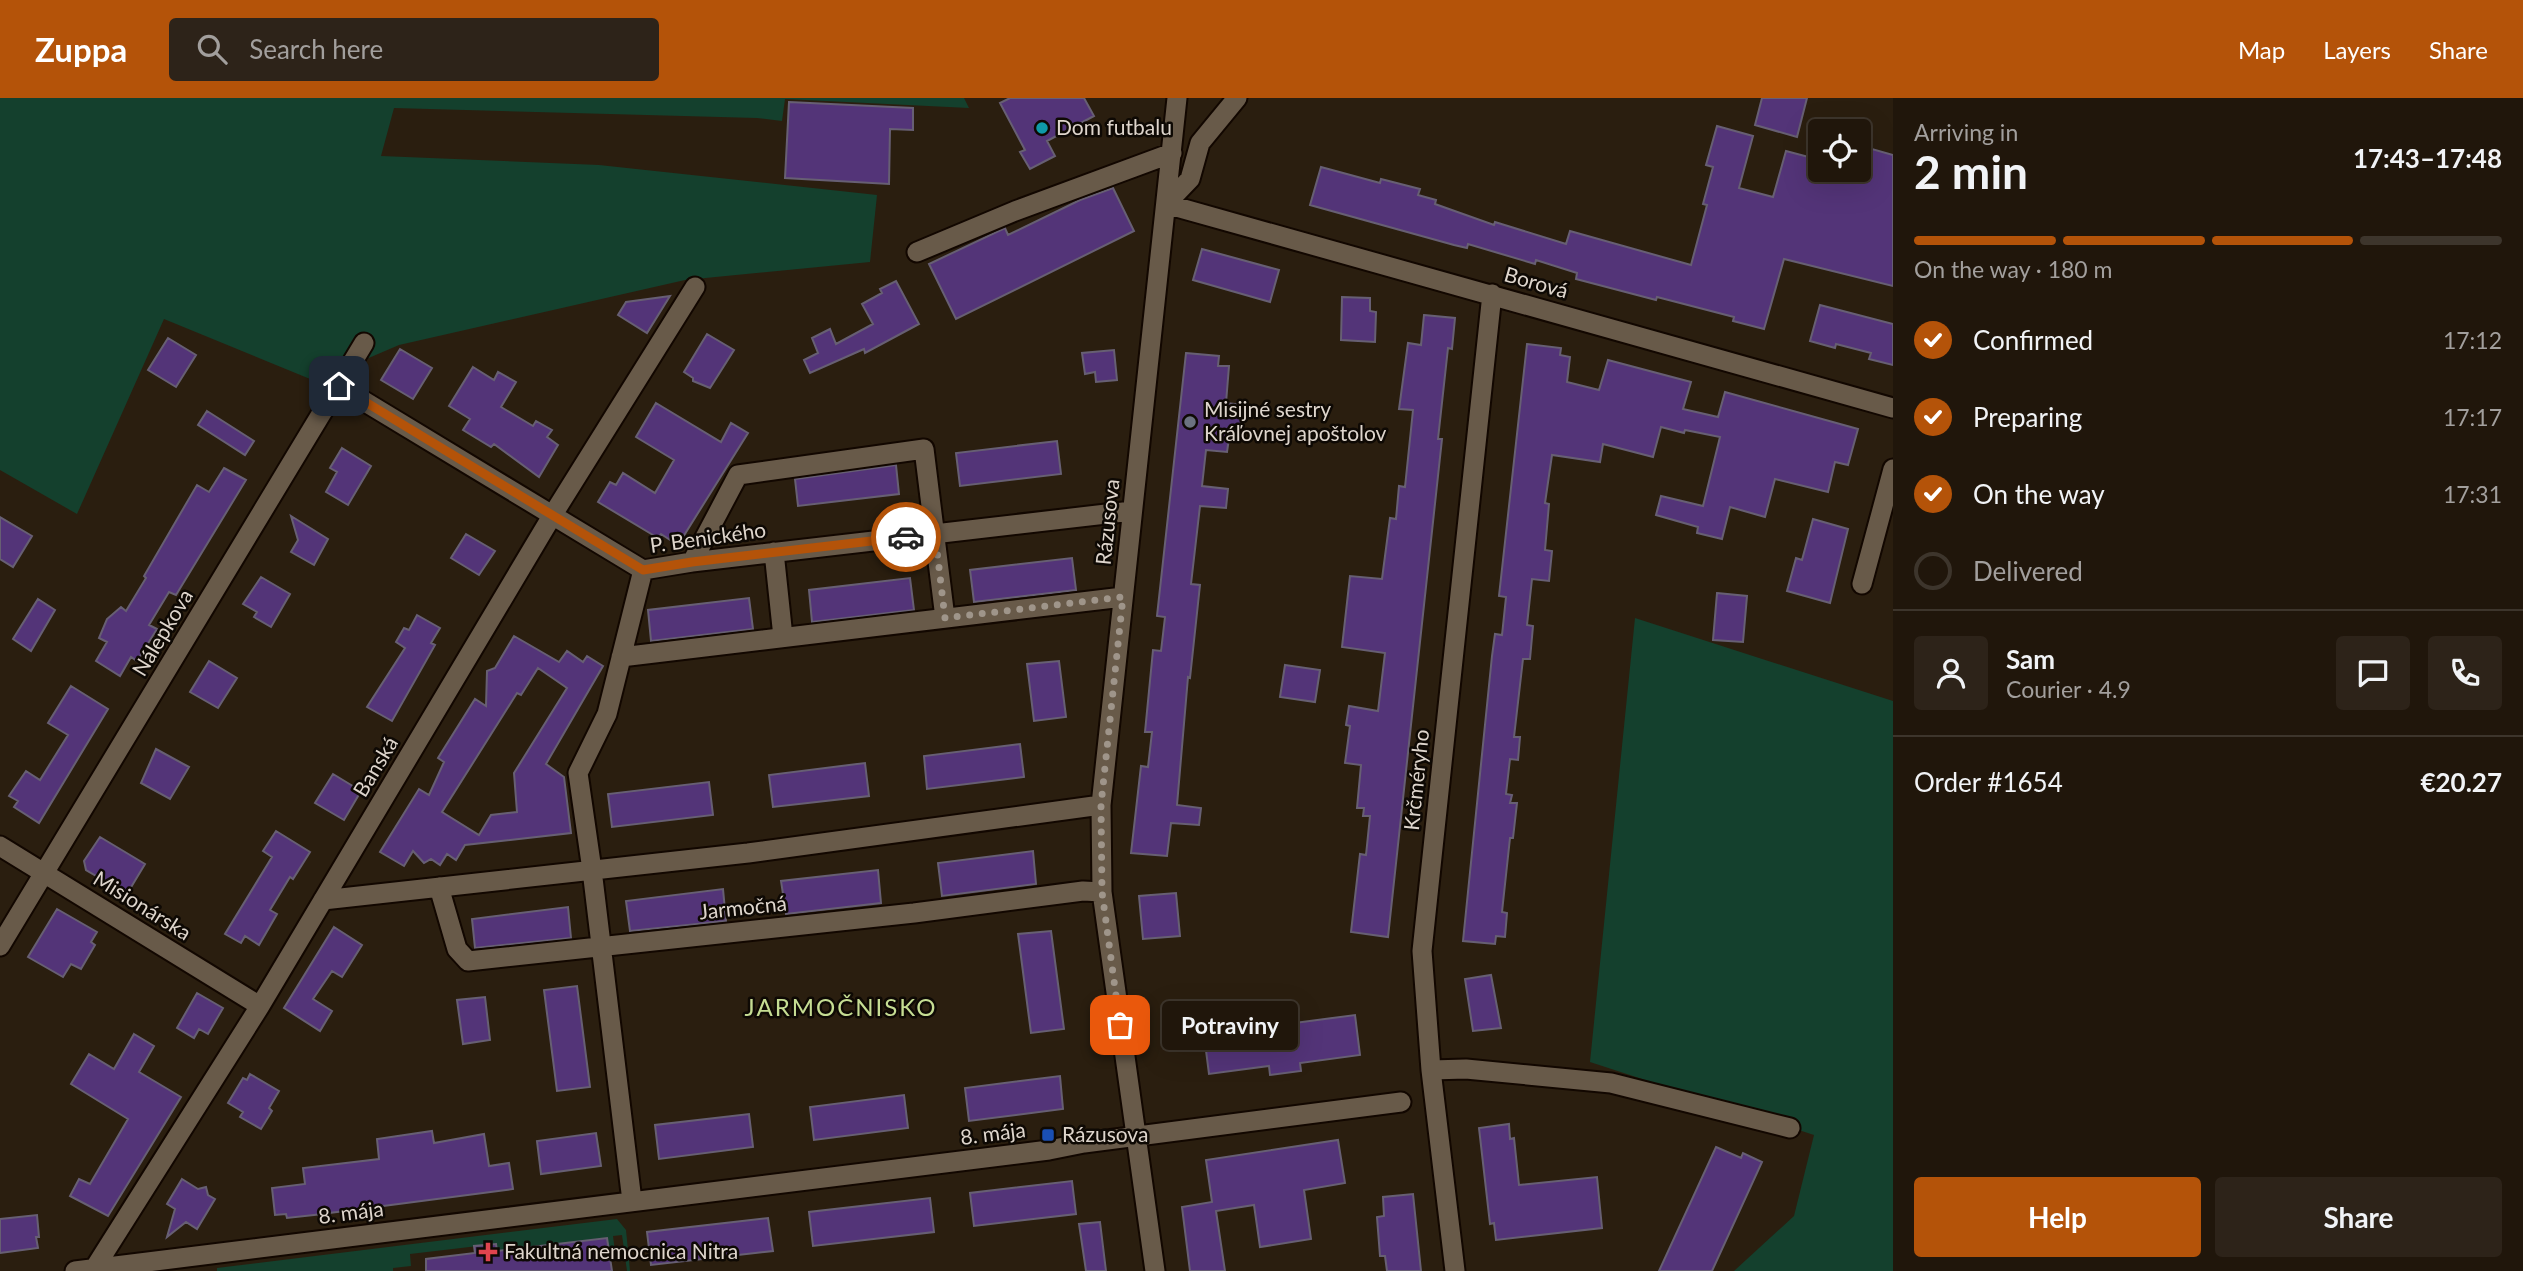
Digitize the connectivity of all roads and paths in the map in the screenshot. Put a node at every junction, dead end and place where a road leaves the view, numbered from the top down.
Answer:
1 (1177, 98) edge
2 (1237, 98) edge
3 (1172, 153) junction
4 (1166, 204) junction
5 (917, 251) dead end
6 (695, 287) dead end
7 (1492, 294) junction
8 (364, 343) dead end
9 (339, 386) junction
10 (1893, 408) edge
11 (1893, 469) edge
12 (1132, 511) junction
13 (552, 516) junction
14 (935, 534) junction
15 (774, 552) junction
16 (692, 562) junction
17 (643, 570) junction
18 (1862, 584) dead end
19 (1123, 597) junction
20 (945, 618) junction
21 (783, 637) junction
22 (621, 657) junction
23 (1101, 805) junction
24 (0, 846) edge
25 (592, 870) junction
26 (45, 874) junction
27 (439, 887) junction
28 (1102, 892) junction
29 (323, 900) junction
30 (0, 946) edge
31 (601, 947) junction
32 (260, 1006) junction
33 (1431, 1070) junction
34 (1401, 1102) dead end
35 (1790, 1128) dead end
36 (1135, 1138) junction
37 (632, 1201) junction
38 (85, 1270) edge
39 (1155, 1271) edge
40 (1455, 1271) edge

1 - 3 street, Rázusova
2 - 4 street
3 - 4 street, Rázusova
3 - 5 street
4 - 7 street, Borová
4 - 12 street, Rázusova
6 - 13 street, Banská
7 - 10 street, Borová
7 - 33 street, Krčméryho
8 - 9 street, Nálepkova
9 - 13 street, P. Benického
9 - 26 street, Nálepkova
11 - 18 street
12 - 14 street, P. Benického
12 - 19 street, Rázusova
13 - 17 street, P. Benického
13 - 29 street, Banská
14 - 15 street, P. Benického
14 - 16 street
14 - 20 street
15 - 16 street, P. Benického
15 - 21 street
16 - 17 street, P. Benického
17 - 22 street
19 - 20 street
19 - 23 street, Rázusova
20 - 21 street
21 - 22 street
22 - 25 street
23 - 25 street
23 - 28 street, Rázusova
24 - 26 street, Misionárska
25 - 27 street
25 - 31 street
26 - 30 street, Nálepkova
26 - 32 street, Misionárska
27 - 29 street
27 - 31 street, Jarmočná
28 - 31 street, Jarmočná
28 - 36 street, Rázusova
29 - 32 street, Banská
31 - 37 street
32 - 38 street, Banská
33 - 35 street
33 - 40 street, Krčméryho
34 - 36 street, 8. mája
36 - 37 street, 8. mája
36 - 39 street, Rázusova
37 - 38 street, 8. mája

